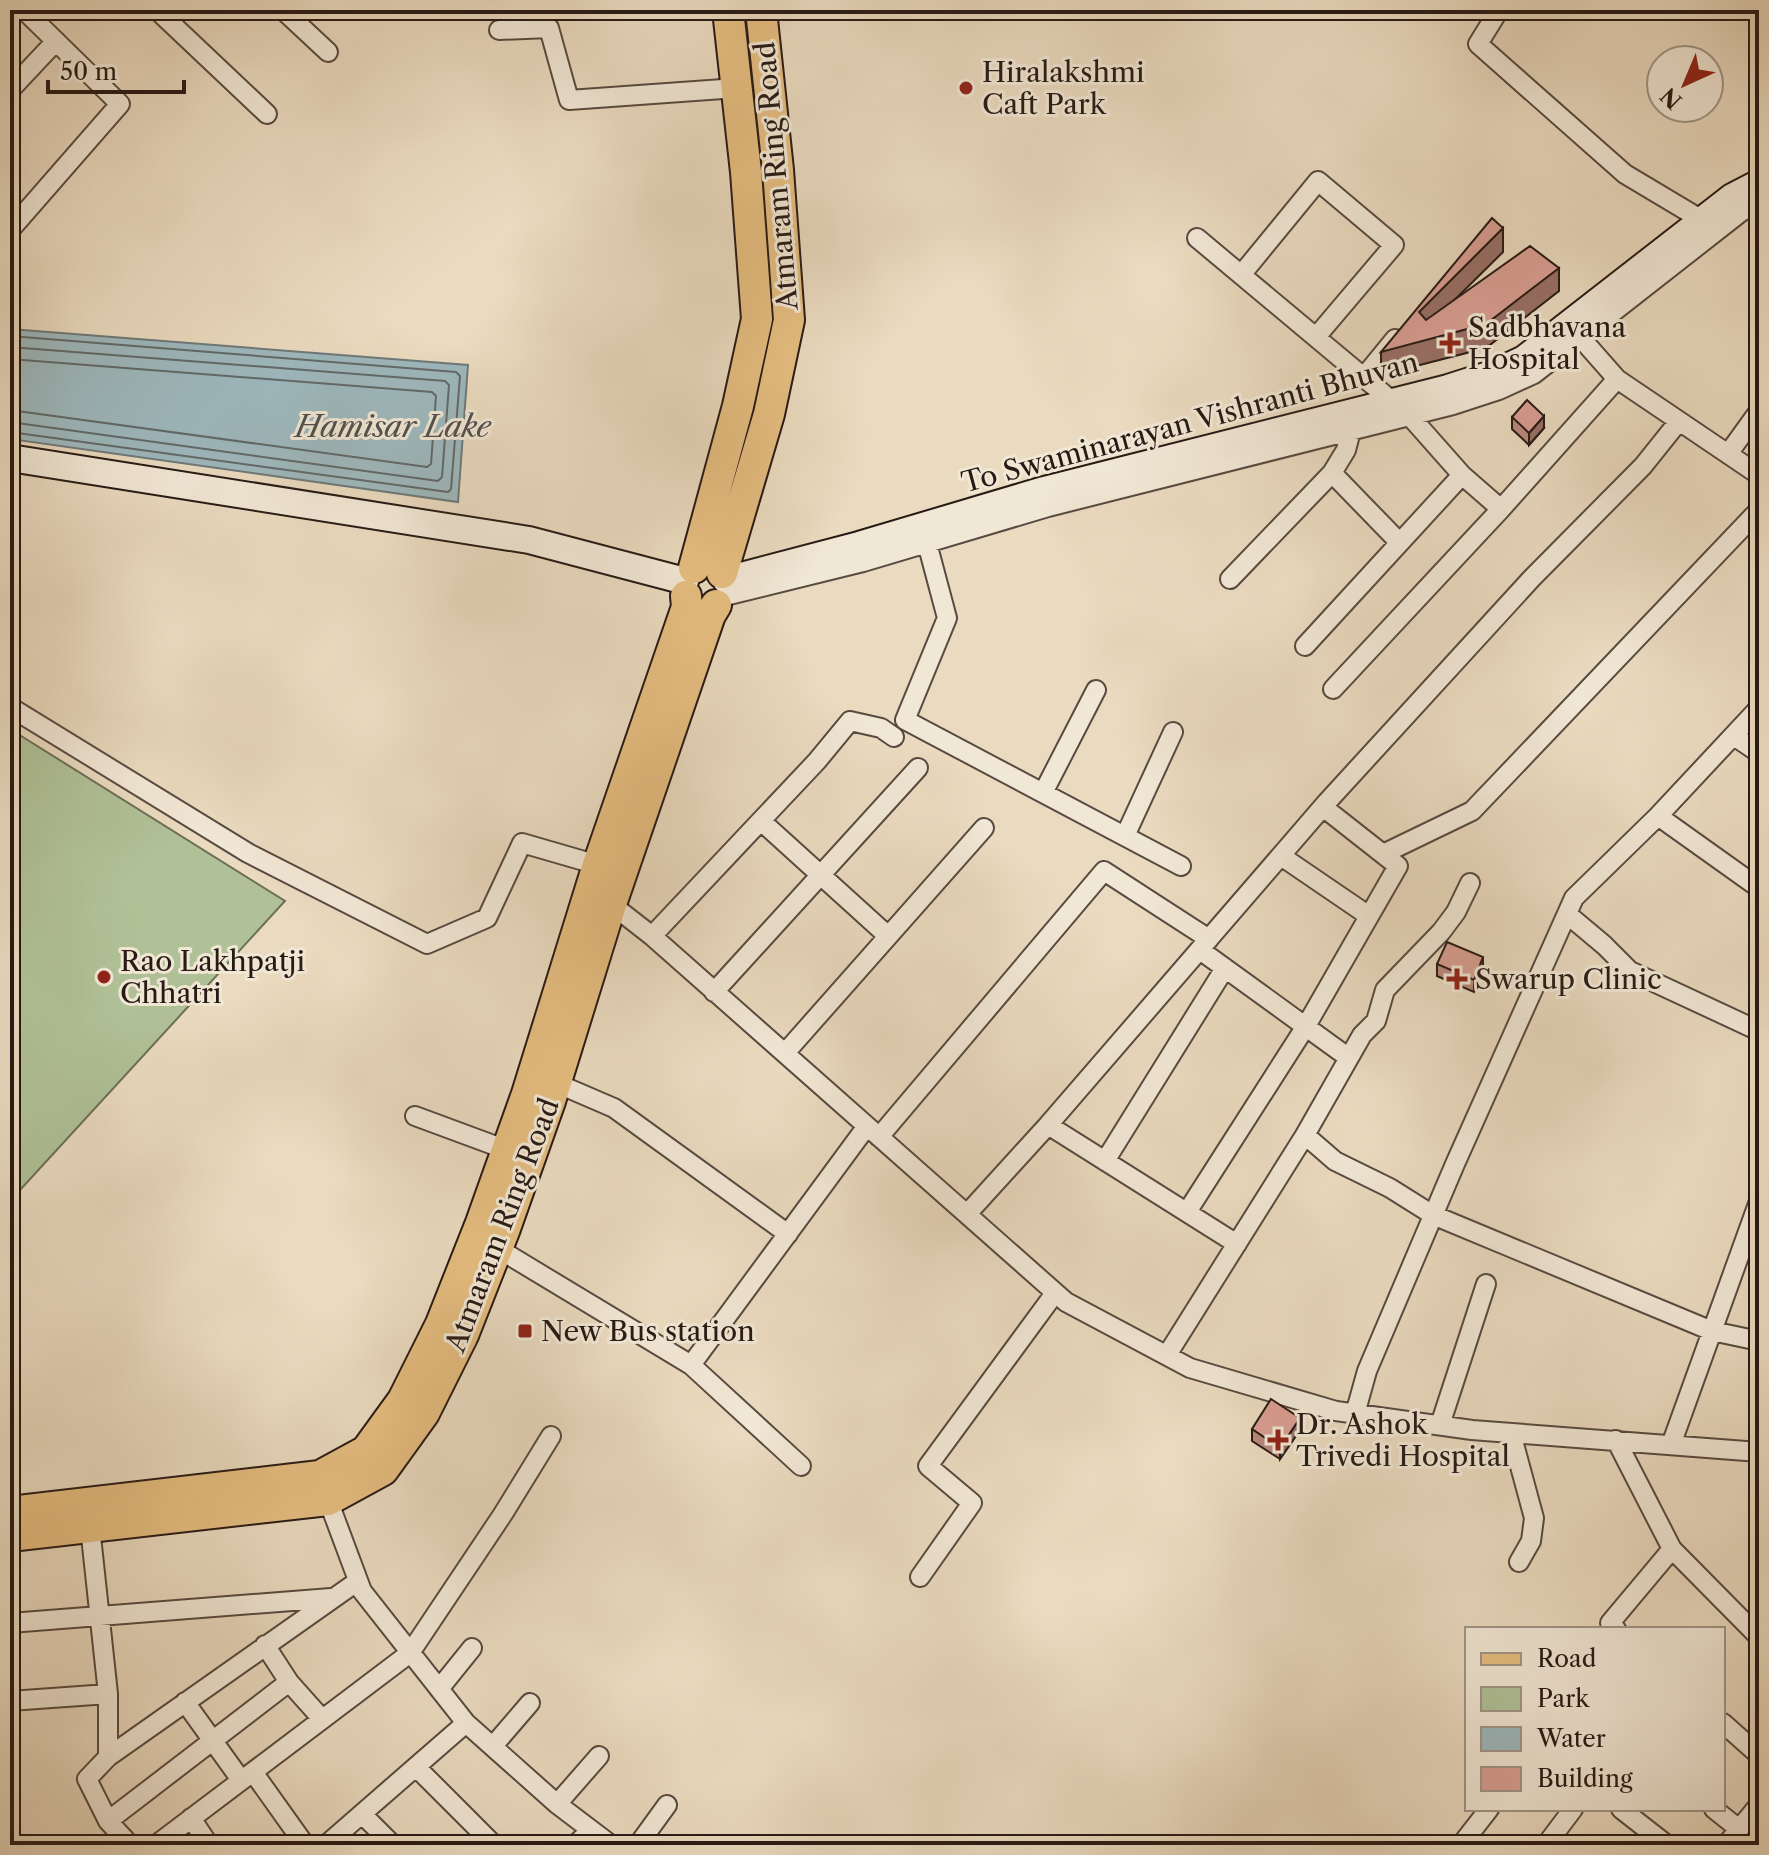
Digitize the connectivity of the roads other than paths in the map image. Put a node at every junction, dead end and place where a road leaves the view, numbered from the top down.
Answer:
1 (157, 10) edge
2 (283, 10) edge
3 (728, 10) edge
4 (761, 10) edge
5 (1499, 10) edge
6 (29, 12) edge
7 (499, 30) dead end
8 (56, 41) junction
9 (328, 52) dead end
10 (737, 88) junction
11 (10, 90) edge
12 (267, 114) dead end
13 (1759, 183) edge
14 (1759, 203) edge
15 (1702, 220) junction
16 (10, 230) edge
17 (1197, 238) dead end
18 (1241, 275) junction
19 (1403, 330) edge
20 (1316, 337) junction
21 (1580, 337) junction
22 (1364, 377) junction
23 (1617, 379) junction
24 (1400, 408) junction
25 (1759, 411) edge
26 (1679, 421) junction
27 (1351, 431) junction
28 (1728, 454) junction
29 (10, 458) edge
30 (1332, 473) junction
31 (1462, 475) junction
32 (1759, 475) edge
33 (1501, 509) junction
34 (1759, 510) edge
35 (1399, 542) junction
36 (927, 543) junction
37 (1230, 579) dead end
38 (708, 586) junction
39 (1305, 646) dead end
40 (1333, 689) dead end
41 (1096, 690) dead end
42 (10, 707) edge
43 (1759, 708) edge
44 (1173, 732) dead end
45 (1734, 736) junction
46 (894, 737) dead end
47 (1759, 753) edge
48 (918, 768) dead end
49 (1043, 793) junction
50 (1323, 807) junction
51 (1658, 816) junction
52 (761, 821) junction
53 (984, 828) dead end
54 (1125, 836) junction
55 (1383, 854) junction
56 (1281, 856) junction
57 (598, 865) junction
58 (1181, 866) dead end
59 (820, 874) junction
60 (1470, 883) dead end
61 (1759, 888) edge
62 (611, 904) junction
63 (1567, 914) junction
64 (1369, 916) junction
65 (652, 936) junction
66 (888, 936) junction
67 (1205, 944) junction
68 (1225, 968) junction
69 (714, 992) junction
70 (1306, 1026) junction
71 (1759, 1031) edge
72 (785, 1053) junction
73 (1349, 1058) junction
74 (556, 1083) junction
75 (415, 1116) dead end
76 (1048, 1125) junction
77 (873, 1132) junction
78 (1305, 1135) junction
79 (507, 1150) junction
80 (1105, 1161) junction
81 (1759, 1201) edge
82 (1187, 1212) junction
83 (967, 1214) junction
84 (1433, 1215) junction
85 (788, 1234) junction
86 (1237, 1244) junction
87 (497, 1248) junction
88 (1486, 1284) dead end
89 (1055, 1293) junction
90 (1712, 1331) junction
91 (1759, 1341) edge
92 (1167, 1355) junction
93 (691, 1365) junction
94 (1355, 1414) junction
95 (1440, 1425) junction
96 (1511, 1433) junction
97 (551, 1436) dead end
98 (1616, 1440) junction
99 (1671, 1445) junction
100 (1759, 1452) edge
101 (801, 1466) dead end
102 (328, 1500) junction
103 (10, 1512) edge
104 (90, 1527) junction
105 (10, 1536) edge
106 (1672, 1549) junction
107 (1519, 1562) dead end
108 (920, 1577) dead end
109 (358, 1581) junction
110 (333, 1598) junction
111 (100, 1616) junction
112 (10, 1623) edge
113 (1613, 1626) edge
114 (1759, 1637) edge
115 (265, 1645) junction
116 (472, 1648) dead end
117 (410, 1653) junction
118 (289, 1682) junction
119 (439, 1689) junction
120 (108, 1694) junction
121 (10, 1701) edge
122 (185, 1702) junction
123 (530, 1703) dead end
124 (322, 1719) junction
125 (466, 1723) junction
126 (1725, 1725) edge
127 (211, 1742) junction
128 (493, 1746) junction
129 (1758, 1751) edge
130 (599, 1756) dead end
131 (108, 1757) junction
132 (416, 1767) junction
133 (247, 1776) junction
134 (557, 1804) junction
135 (667, 1805) dead end
136 (1759, 1805) edge
137 (1487, 1811) edge
138 (1572, 1811) edge
139 (1624, 1811) edge
140 (1716, 1811) edge
141 (362, 1814) junction
142 (191, 1818) junction
143 (108, 1821) junction
144 (1739, 1829) junction
145 (590, 1831) junction
146 (1552, 1843) edge
147 (130, 1845) edge
148 (156, 1845) edge
149 (209, 1845) edge
150 (305, 1845) edge
151 (326, 1845) edge
152 (393, 1845) edge
153 (494, 1845) edge
154 (575, 1845) edge
155 (611, 1845) edge
156 (638, 1845) edge
157 (1461, 1845) edge
158 (1667, 1845) edge
159 (1726, 1845) edge

1 - 12 street
2 - 9 street
3 - 10 main road, Atmaram Ring Road
4 - 38 main road, Atmaram Ring Road
5 - 15 street
6 - 8 street
7 - 10 street
8 - 11 street
8 - 16 street
10 - 38 main road, Atmaram Ring Road
13 - 15 main road, To Swaminarayan Vishranti Bhuvan
14 - 21 street
15 - 24 main road, To Swaminarayan Vishranti Bhuvan
17 - 18 street
18 - 20 street
18 - 20 street
19 - 22 street
20 - 22 street
21 - 23 street
21 - 24 street
22 - 24 street
23 - 26 street
23 - 33 street
24 - 27 street
24 - 31 street
24 - 38 main road, To Swaminarayan Vishranti Bhuvan
25 - 28 street
26 - 28 street
26 - 50 street
27 - 30 street
27 - 36 street
28 - 32 street
29 - 38 main road
30 - 35 street
30 - 37 street
31 - 33 street
31 - 35 street
33 - 40 street
34 - 55 street
35 - 39 street
36 - 38 street
36 - 49 street
38 - 57 main road, Atmaram Ring Road
38 - 62 main road, Atmaram Ring Road
41 - 49 street
42 - 57 street
43 - 45 street
44 - 54 street
45 - 47 street
45 - 51 street
46 - 52 street
48 - 59 street
49 - 54 street
50 - 55 street
50 - 56 street
51 - 61 street
51 - 63 street
52 - 59 street
52 - 65 street
53 - 66 street
54 - 58 street
55 - 64 street
56 - 64 street
56 - 67 street
57 - 79 main road, Atmaram Ring Road
59 - 66 street
59 - 69 street
60 - 73 street
62 - 65 street
62 - 74 main road, Atmaram Ring Road
63 - 71 street
63 - 84 street
64 - 70 street
65 - 69 street
66 - 72 street
67 - 68 street
67 - 76 street
67 - 77 street
68 - 70 street
68 - 80 street
69 - 72 street
70 - 73 street
70 - 82 street
72 - 77 street
73 - 78 street
74 - 85 street
74 - 87 main road, Atmaram Ring Road
75 - 79 street
76 - 80 street
76 - 83 street
77 - 83 street
77 - 85 street
78 - 84 street
78 - 86 street
79 - 103 main road, Atmaram Ring Road
80 - 82 street
81 - 90 street
82 - 86 street
83 - 89 street
84 - 90 street
84 - 94 street
85 - 93 street
86 - 92 street
87 - 93 street
87 - 102 main road, Atmaram Ring Road
88 - 95 street
89 - 92 street
89 - 108 street
90 - 91 street
90 - 99 street
92 - 94 street
93 - 101 street
94 - 95 street
95 - 96 street
96 - 98 street
96 - 107 street
97 - 117 street
98 - 99 street
98 - 106 street
99 - 100 street
102 - 104 main road, Atmaram Ring Road
102 - 109 street
104 - 105 main road, Atmaram Ring Road
104 - 111 street
106 - 113 street
106 - 114 street
109 - 110 street
109 - 117 street
110 - 111 street
110 - 115 street
111 - 112 street
111 - 120 street
115 - 118 street
115 - 122 street
116 - 119 street
117 - 119 street
117 - 124 street
118 - 124 street
118 - 127 street
119 - 125 street
120 - 121 street
120 - 131 street
122 - 127 street
122 - 131 street
123 - 128 street
124 - 133 street
125 - 128 street
125 - 132 street
126 - 129 street
127 - 133 street
127 - 143 street
128 - 134 street
130 - 134 street
131 - 143 street
132 - 141 street
132 - 153 street
133 - 142 street
133 - 150 street
134 - 145 street
135 - 156 street
136 - 144 street
137 - 157 street
138 - 146 street
139 - 158 street
140 - 144 street
141 - 151 street
141 - 152 street
142 - 148 street
142 - 149 street
143 - 147 street
144 - 159 street
145 - 154 street
145 - 155 street

